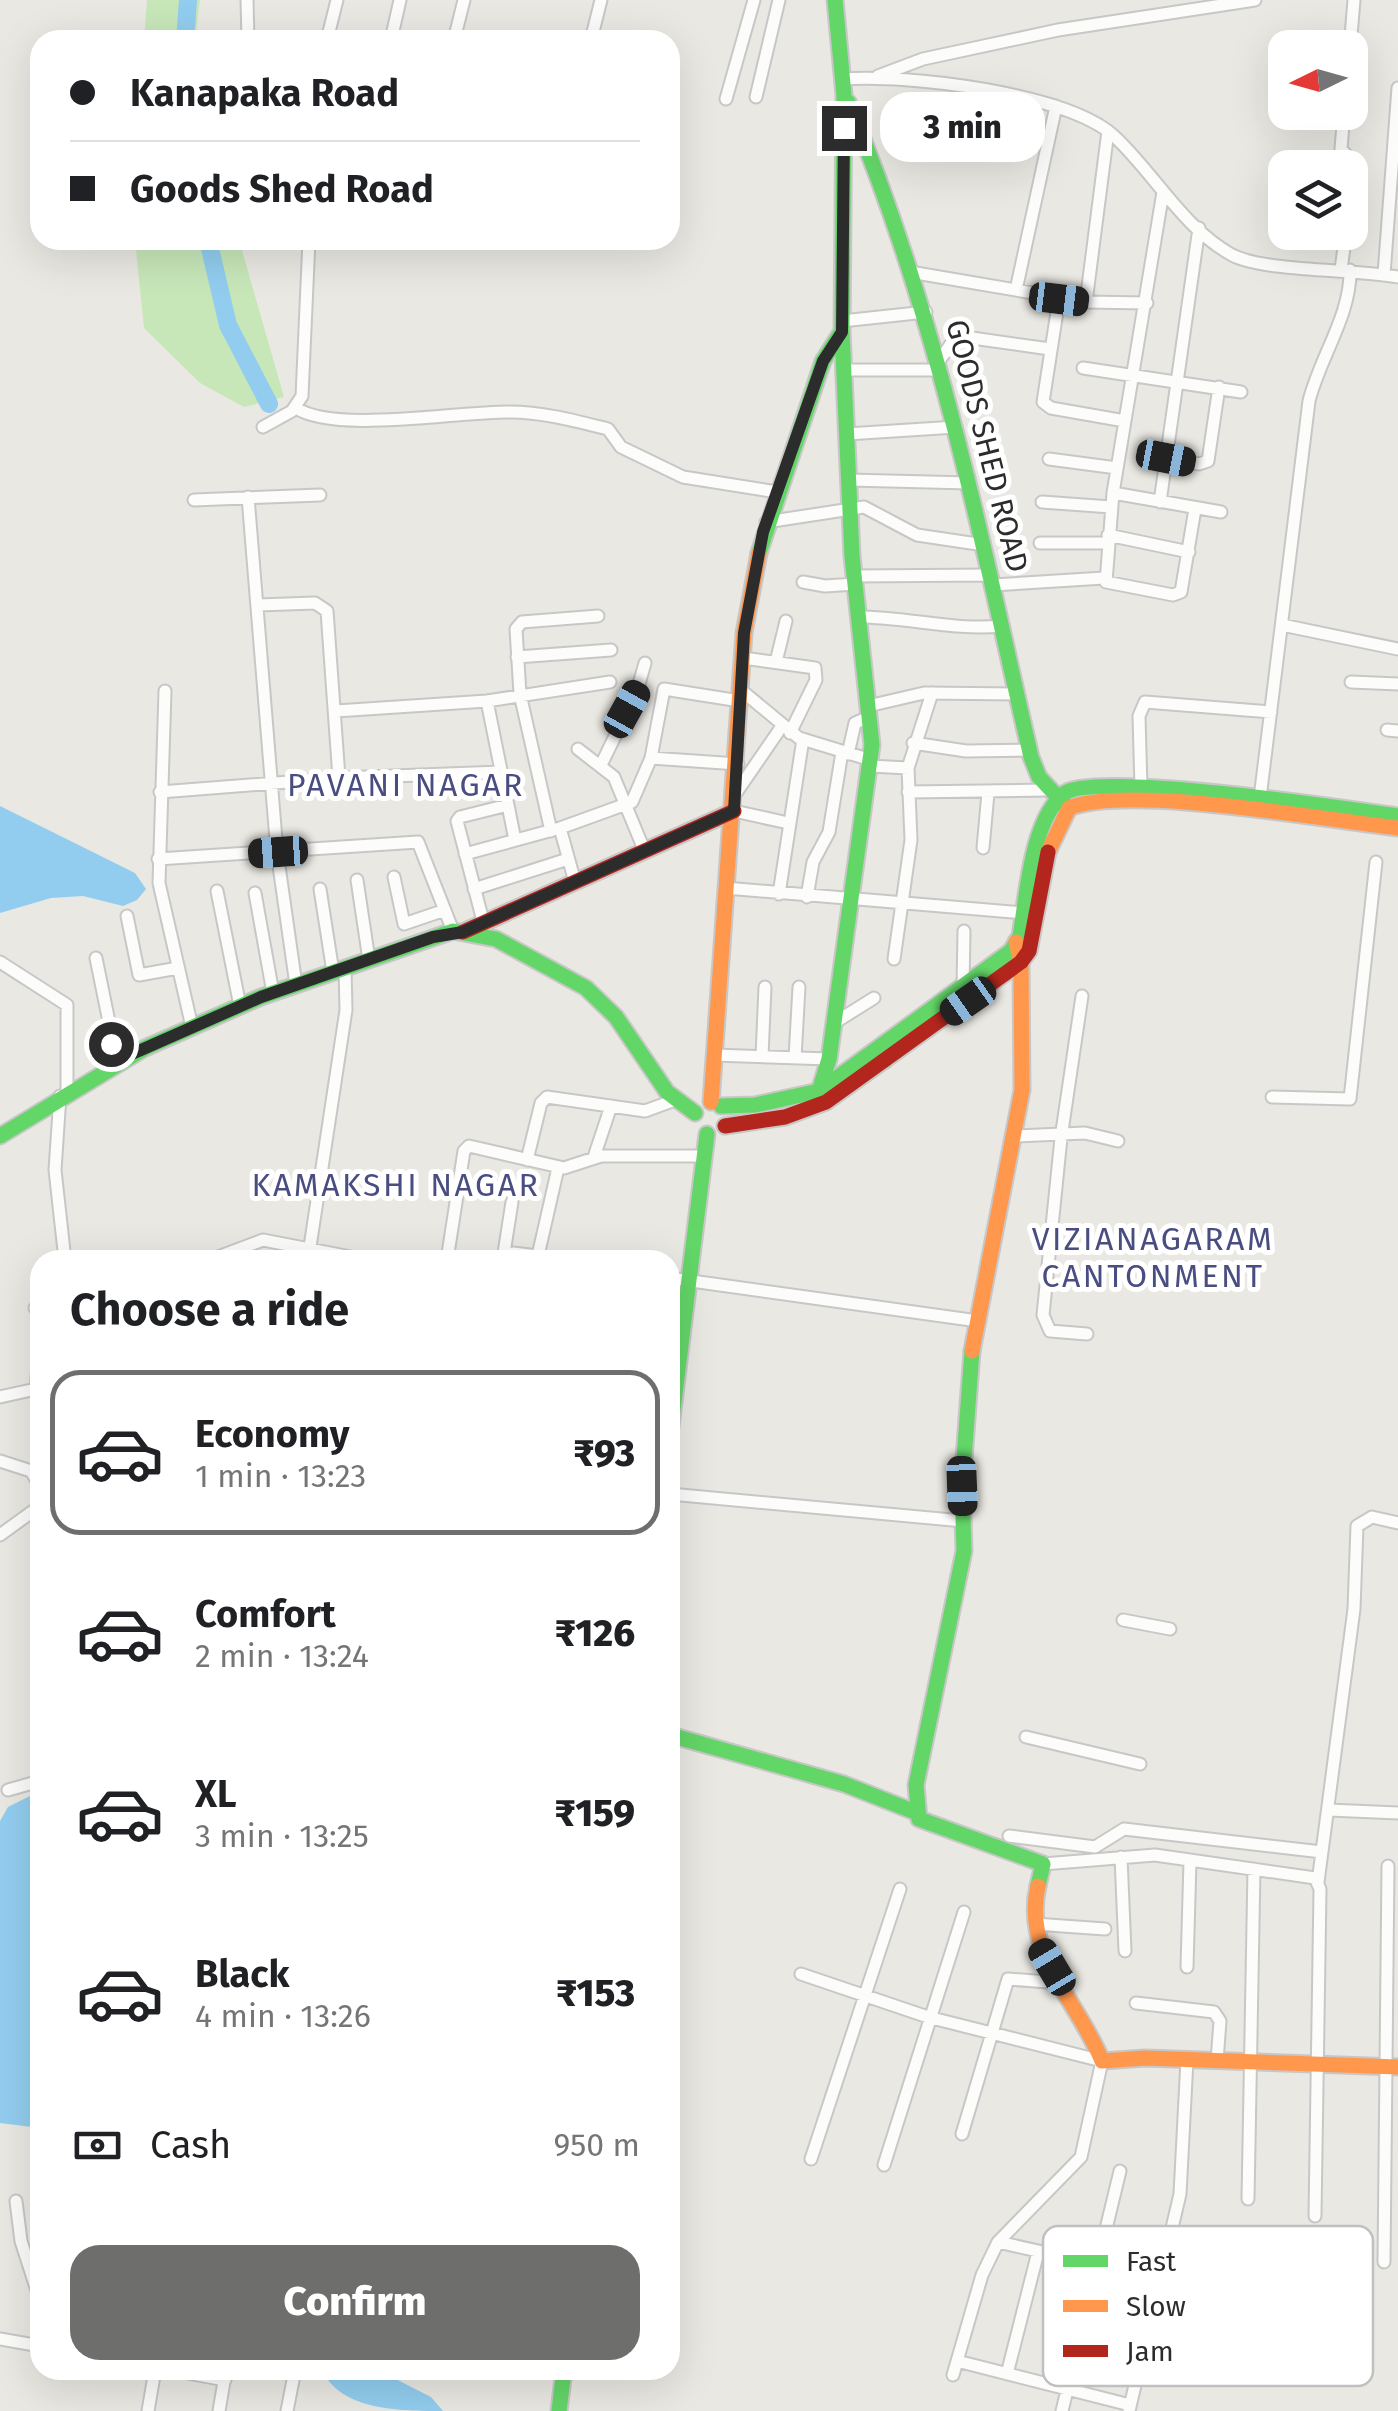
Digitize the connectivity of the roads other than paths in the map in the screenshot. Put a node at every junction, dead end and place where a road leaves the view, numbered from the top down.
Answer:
1 (247, 0) edge
2 (337, 0) edge
3 (400, 0) edge
4 (464, 0) edge
5 (601, 0) edge
6 (754, 0) edge
7 (779, 0) edge
8 (835, 0) edge
9 (1255, 0) edge
10 (1354, 0) edge
11 (1196, 3) edge
12 (248, 30) edge
13 (330, 30) edge
14 (392, 30) edge
15 (456, 30) edge
16 (593, 30) edge
17 (1352, 30) edge
18 (876, 77) junction
19 (844, 87) junction
20 (1398, 88) edge
21 (756, 97) dead end
22 (726, 98) dead end
23 (1056, 106) junction
24 (1397, 116) edge
25 (1108, 132) junction
26 (1163, 192) junction
27 (1199, 228) junction
28 (308, 250) edge
29 (1346, 250) edge
30 (1346, 270) junction
31 (916, 273) junction
32 (1384, 274) junction
33 (1398, 277) edge
34 (1016, 290) junction
35 (1059, 299) junction
36 (1086, 302) junction
37 (1147, 302) junction
38 (926, 312) junction
39 (842, 326) junction
40 (1050, 348) junction
41 (940, 366) junction
42 (1083, 368) dead end
43 (844, 370) junction
44 (1132, 376) junction
45 (1178, 382) junction
46 (1220, 387) junction
47 (1241, 392) dead end
48 (296, 408) junction
49 (1125, 421) junction
50 (263, 427) dead end
51 (956, 427) junction
52 (847, 434) junction
53 (1166, 458) junction
54 (1048, 459) dead end
55 (1117, 468) junction
56 (849, 480) junction
57 (969, 482) junction
58 (777, 492) junction
59 (1113, 493) junction
60 (320, 494) dead end
61 (248, 497) junction
62 (194, 500) dead end
63 (1042, 502) dead end
64 (1160, 502) junction
65 (1111, 507) junction
66 (1195, 508) junction
67 (850, 509) junction
68 (1221, 512) dead end
69 (766, 522) junction
70 (1107, 539) junction
71 (1040, 543) dead end
72 (984, 545) junction
73 (1189, 552) junction
74 (1104, 578) junction
75 (855, 580) junction
76 (992, 580) junction
77 (803, 582) dead end
78 (258, 605) junction
79 (598, 616) dead end
80 (858, 618) junction
81 (786, 621) dead end
82 (1282, 625) junction
83 (1002, 626) junction
84 (1398, 648) edge
85 (611, 650) dead end
86 (517, 656) junction
87 (743, 658) junction
88 (776, 662) junction
89 (645, 664) dead end
90 (610, 682) dead end
91 (1351, 682) dead end
92 (1398, 684) edge
93 (165, 691) dead end
94 (932, 693) junction
95 (520, 694) junction
96 (1017, 694) junction
97 (741, 695) junction
98 (488, 701) junction
99 (336, 711) junction
100 (869, 711) junction
101 (1271, 712) junction
102 (792, 733) junction
103 (913, 744) junction
104 (578, 749) dead end
105 (1030, 750) junction
106 (845, 753) junction
107 (650, 758) junction
108 (870, 763) junction
109 (738, 764) junction
110 (601, 765) junction
111 (908, 768) junction
112 (501, 772) junction
113 (340, 778) junction
114 (273, 782) junction
115 (1142, 788) junction
116 (160, 792) junction
117 (908, 792) junction
118 (736, 793) junction
119 (988, 793) junction
120 (1260, 798) junction
121 (1059, 799) junction
122 (508, 805) junction
123 (626, 806) junction
124 (734, 811) junction
125 (1398, 816) edge
126 (788, 823) junction
127 (1398, 828) edge
128 (555, 829) junction
129 (515, 840) junction
130 (983, 848) dead end
131 (278, 852) junction
132 (645, 852) junction
133 (465, 854) junction
134 (158, 859) junction
135 (568, 859) junction
136 (1376, 862) dead end
137 (394, 877) dead end
138 (357, 880) dead end
139 (575, 882) junction
140 (725, 888) junction
141 (474, 889) junction
142 (320, 890) dead end
143 (217, 891) dead end
144 (255, 893) dead end
145 (779, 894) junction
146 (807, 897) junction
147 (852, 902) junction
148 (902, 905) junction
149 (445, 910) junction
150 (1024, 914) junction
151 (127, 916) dead end
152 (483, 921) junction
153 (964, 930) dead end
154 (449, 933) junction
155 (1016, 942) junction
156 (96, 958) dead end
157 (369, 960) junction
158 (894, 960) dead end
159 (0, 962) edge
160 (1021, 962) junction
161 (178, 968) junction
162 (339, 970) junction
163 (296, 985) junction
164 (765, 986) dead end
165 (799, 987) dead end
166 (964, 987) junction
167 (273, 993) junction
168 (1082, 996) dead end
169 (874, 998) dead end
170 (240, 1006) junction
171 (834, 1023) junction
172 (192, 1027) junction
173 (714, 1055) junction
174 (762, 1056) junction
175 (882, 1056) junction
176 (795, 1058) junction
177 (829, 1059) junction
178 (116, 1061) junction
179 (818, 1091) junction
180 (63, 1094) junction
181 (1272, 1098) dead end
182 (674, 1100) junction
183 (716, 1104) junction
184 (611, 1106) junction
185 (695, 1113) junction
186 (757, 1113) junction
187 (726, 1126) junction
188 (1062, 1132) junction
189 (707, 1134) junction
190 (0, 1136) edge
191 (1014, 1136) junction
192 (1118, 1140) dead end
193 (704, 1156) junction
194 (594, 1157) junction
195 (527, 1160) junction
196 (558, 1168) junction
197 (512, 1202) dead end
198 (253, 1244) junction
199 (310, 1246) junction
200 (64, 1250) edge
201 (237, 1250) edge
202 (253, 1250) edge
203 (309, 1250) edge
204 (326, 1250) edge
205 (449, 1250) edge
206 (502, 1250) edge
207 (540, 1250) edge
208 (680, 1280) edge
209 (690, 1282) junction
210 (978, 1321) junction
211 (1087, 1334) dead end
212 (680, 1348) edge
213 (30, 1390) edge
214 (0, 1397) edge
215 (0, 1461) edge
216 (30, 1471) edge
217 (680, 1495) edge
218 (30, 1514) edge
219 (963, 1522) junction
220 (1398, 1522) edge
221 (0, 1536) edge
222 (1123, 1620) dead end
223 (1170, 1629) dead end
224 (1026, 1738) dead end
225 (680, 1739) edge
226 (1140, 1764) dead end
227 (30, 1784) edge
228 (8, 1790) dead end
229 (1329, 1810) junction
230 (915, 1812) junction
231 (1398, 1813) edge
232 (1008, 1836) dead end
233 (1322, 1852) junction
234 (1121, 1857) junction
235 (1190, 1861) junction
236 (1043, 1864) junction
237 (1388, 1866) dead end
238 (1254, 1869) junction
239 (1318, 1882) junction
240 (900, 1889) dead end
241 (964, 1912) dead end
242 (1034, 1924) junction
243 (1105, 1929) dead end
244 (1125, 1951) dead end
245 (1187, 1967) dead end
246 (801, 1974) dead end
247 (1063, 1984) junction
248 (865, 1995) junction
249 (1136, 2003) dead end
250 (928, 2017) junction
251 (989, 2033) junction
252 (1188, 2060) junction
253 (1102, 2061) junction
254 (1218, 2061) junction
255 (1252, 2062) junction
256 (1318, 2064) junction
257 (1392, 2066) edge
258 (962, 2134) dead end
259 (811, 2159) dead end
260 (884, 2164) dead end
261 (1120, 2171) dead end
262 (1248, 2199) dead end
263 (16, 2201) dead end
264 (1315, 2216) dead end
265 (1107, 2226) edge
266 (1172, 2226) edge
267 (998, 2242) junction
268 (1038, 2252) junction
269 (1043, 2253) edge
270 (1384, 2262) dead end
271 (30, 2269) edge
272 (0, 2339) edge
273 (30, 2344) edge
274 (957, 2361) junction
275 (1006, 2374) junction
276 (954, 2375) dead end
277 (153, 2380) edge
278 (225, 2380) edge
279 (292, 2380) edge
280 (563, 2380) edge
281 (1043, 2383) edge
282 (1055, 2386) edge
283 (1068, 2386) edge
284 (1067, 2389) junction
285 (1129, 2408) edge
286 (148, 2411) edge
287 (219, 2411) edge
288 (287, 2411) edge
289 (559, 2411) edge
290 (1062, 2411) edge

1 - 12 street
2 - 13 street
3 - 14 street
4 - 15 street
5 - 16 street
6 - 22 street
7 - 21 street
8 - 19 street, GOODS SHED ROAD
9 - 11 street
10 - 17 street
11 - 18 street
18 - 19 street
18 - 23 street
19 - 31 street, GOODS SHED ROAD
19 - 39 street, GOODS SHED ROAD
20 - 24 street
23 - 25 street
23 - 34 street
24 - 32 street
25 - 26 street
25 - 36 street
26 - 27 street
26 - 37 street
27 - 30 street
27 - 45 street
28 - 48 street
29 - 30 street
30 - 32 street
30 - 82 street
31 - 34 street
31 - 38 street, GOODS SHED ROAD
32 - 33 street
34 - 35 street
35 - 36 street
35 - 40 street
36 - 37 street
37 - 44 street
38 - 39 street
38 - 41 street, GOODS SHED ROAD
39 - 43 street, GOODS SHED ROAD
39 - 58 street
40 - 41 street
40 - 49 street
41 - 43 street
41 - 51 street, GOODS SHED ROAD
42 - 44 street
43 - 52 street, GOODS SHED ROAD
44 - 45 street
44 - 49 street
45 - 46 street
45 - 53 street
46 - 47 street
46 - 53 street
48 - 50 street
48 - 58 street
49 - 55 street
51 - 52 street
51 - 57 street, GOODS SHED ROAD
52 - 56 street, GOODS SHED ROAD
53 - 64 street
54 - 55 street
55 - 59 street
56 - 57 street
56 - 67 street, GOODS SHED ROAD
57 - 72 street, GOODS SHED ROAD
58 - 69 street
59 - 64 street
59 - 65 street
60 - 61 street
61 - 62 street
61 - 78 street
63 - 65 street
64 - 66 street
65 - 70 street
66 - 68 street
66 - 73 street
67 - 69 street
67 - 72 street
67 - 75 street, GOODS SHED ROAD
69 - 87 street
70 - 71 street
70 - 73 street
70 - 74 street
72 - 76 street, GOODS SHED ROAD
73 - 74 street
74 - 76 street
75 - 76 street
75 - 77 street
75 - 80 street, GOODS SHED ROAD
76 - 83 street, GOODS SHED ROAD
78 - 99 street
78 - 114 street
79 - 86 street
80 - 83 street
80 - 100 street, GOODS SHED ROAD
81 - 88 street
82 - 84 street
82 - 101 street
83 - 96 street, GOODS SHED ROAD
85 - 86 street
86 - 95 street
87 - 88 street
87 - 97 street
88 - 102 street
89 - 110 street
90 - 95 street
91 - 92 street
93 - 116 street
94 - 96 street
94 - 100 street
94 - 103 street
95 - 98 street
95 - 128 street
96 - 105 street, GOODS SHED ROAD
97 - 102 street
97 - 107 street
97 - 109 street
98 - 99 street
98 - 112 street
99 - 113 street
100 - 106 street
100 - 108 street, GOODS SHED ROAD
101 - 115 street
101 - 120 street
102 - 106 street
102 - 118 street
102 - 126 street
103 - 105 street
103 - 111 street
104 - 110 street
105 - 121 street, GOODS SHED ROAD
106 - 108 street
106 - 146 street
107 - 109 street
107 - 123 street
108 - 111 street
108 - 147 street, GOODS SHED ROAD
109 - 118 street
110 - 123 street
111 - 117 street
112 - 113 street
112 - 122 street
113 - 114 street
114 - 116 street
114 - 131 street
115 - 120 street
115 - 121 street
116 - 134 street
117 - 119 street
117 - 148 street
118 - 124 street
119 - 121 street
119 - 130 street
120 - 125 street
121 - 127 street
121 - 150 street
121 - 160 street
122 - 129 street
122 - 133 street
123 - 128 street
123 - 132 street
124 - 126 street
124 - 132 street
124 - 140 street
126 - 145 street
128 - 129 street
128 - 135 street
129 - 133 street
131 - 134 street
131 - 149 street
131 - 163 street
132 - 139 street
133 - 141 street
134 - 161 street
135 - 139 street
135 - 141 street
136 - 181 street
137 - 149 street
138 - 157 street
139 - 152 street
140 - 145 street
140 - 173 street
141 - 152 street
142 - 162 street
143 - 170 street
144 - 167 street
145 - 146 street
146 - 147 street
147 - 148 street
147 - 171 street, GOODS SHED ROAD
148 - 150 street
148 - 158 street
149 - 154 street
150 - 155 street
151 - 161 street
152 - 154 street
153 - 166 street
154 - 157 street
154 - 182 street
155 - 160 street
155 - 166 street
156 - 178 street
157 - 162 street
159 - 180 street
160 - 175 street
160 - 191 street
161 - 172 street
162 - 163 street
162 - 199 street
163 - 167 street
164 - 174 street
165 - 176 street
166 - 175 street
167 - 170 street
168 - 188 street
169 - 171 street
170 - 172 street
171 - 177 street, GOODS SHED ROAD
172 - 178 street
173 - 174 street
173 - 183 street
174 - 176 street
175 - 179 street
175 - 186 street
176 - 177 street
177 - 179 street, GOODS SHED ROAD
178 - 180 street
179 - 186 street
180 - 190 street
180 - 200 street
182 - 184 street
182 - 185 street
183 - 185 street
183 - 186 street
183 - 187 street
184 - 194 street
184 - 195 street
185 - 189 street
186 - 187 street
187 - 189 street
188 - 191 street
188 - 192 street
188 - 211 street
189 - 193 street
191 - 210 street
193 - 194 street
193 - 209 street
194 - 196 street
195 - 196 street
195 - 205 street
196 - 207 street
197 - 206 street
198 - 199 street
198 - 201 street
198 - 202 street
199 - 203 street
199 - 204 street
208 - 209 street
209 - 210 street
209 - 212 street
210 - 219 street
213 - 214 street
215 - 216 street
217 - 219 street
218 - 221 street
219 - 230 street
220 - 229 street
222 - 223 street
224 - 226 street
225 - 230 street
227 - 228 street
229 - 231 street
229 - 233 street
230 - 236 street
232 - 233 street
233 - 239 street
234 - 235 street
234 - 236 street
234 - 244 street
235 - 238 street
235 - 245 street
236 - 242 street
237 - 257 street
238 - 239 street
238 - 255 street
239 - 256 street
240 - 248 street
241 - 250 street
242 - 243 street
242 - 247 street
246 - 248 street
247 - 251 street
247 - 253 street
248 - 250 street
248 - 259 street
249 - 254 street
250 - 251 street
250 - 260 street
251 - 253 street
251 - 258 street
252 - 253 street
252 - 254 street
252 - 266 street
253 - 267 street
254 - 255 street
255 - 256 street
255 - 262 street
256 - 257 street
256 - 264 street
257 - 270 street
261 - 265 street
263 - 271 street
267 - 268 street
267 - 274 street
268 - 269 street
268 - 275 street
272 - 273 street
274 - 275 street
274 - 276 street
275 - 281 street
277 - 286 street
278 - 287 street
279 - 288 street
280 - 289 street
282 - 284 street
283 - 284 street
284 - 285 street
284 - 290 street

